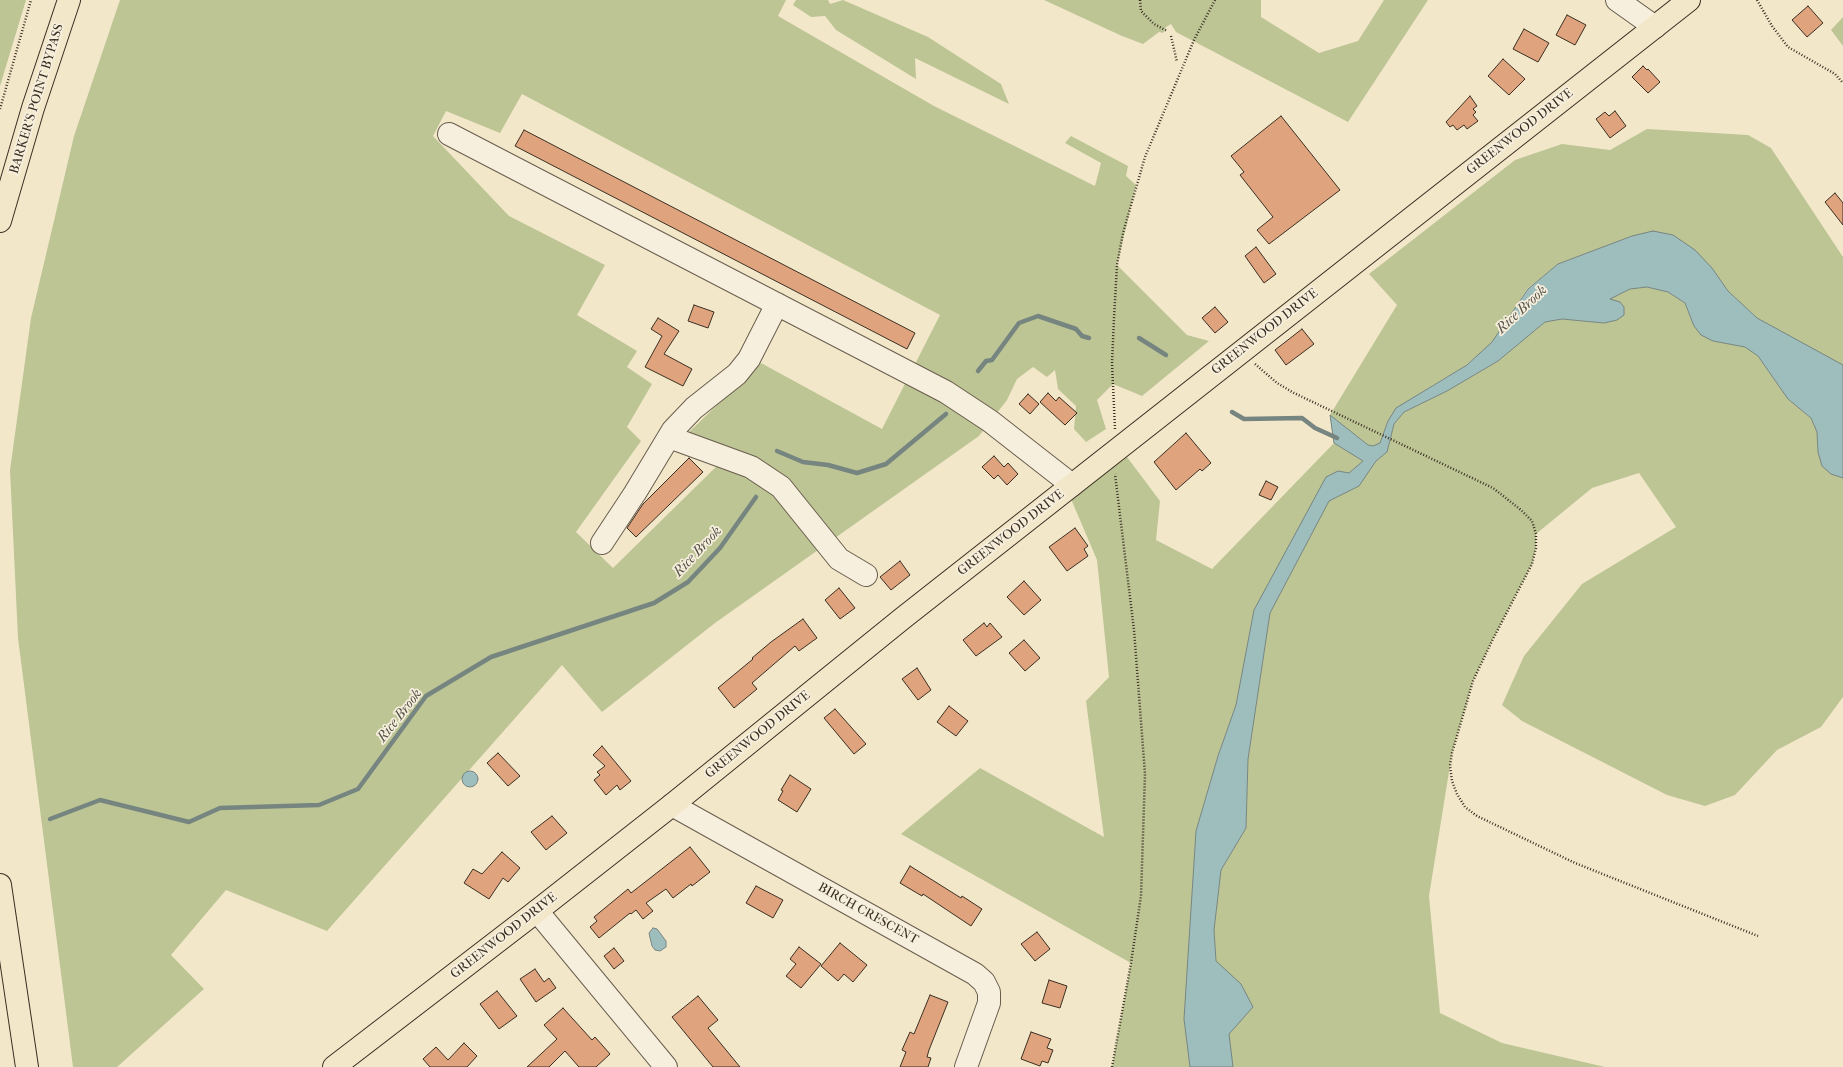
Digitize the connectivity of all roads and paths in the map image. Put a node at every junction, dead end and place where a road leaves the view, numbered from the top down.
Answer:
1 (31, 0) edge
2 (68, 0) edge
3 (1140, 0) edge
4 (1215, 0) edge
5 (1617, 0) edge
6 (1689, 0) edge
7 (1757, 0) edge
8 (1655, 27) junction
9 (1167, 31) dead end
10 (1171, 36) dead end
11 (1177, 62) dead end
12 (1843, 83) edge
13 (0, 109) edge
14 (449, 134) dead end
15 (0, 221) edge
16 (777, 304) junction
17 (1243, 350) junction
18 (1115, 432) dead end
19 (669, 437) junction
20 (1114, 467) dead end
21 (1072, 485) junction
22 (602, 543) dead end
23 (866, 575) dead end
24 (672, 805) junction
25 (0, 885) edge
26 (537, 911) junction
27 (1758, 936) dead end
28 (28, 1067) edge
29 (334, 1067) edge
30 (666, 1067) edge
31 (966, 1067) edge
32 (1112, 1067) edge

1 - 13 path
2 - 15 main road, BARKER'S POINT BYPASS
3 - 9 path
4 - 18 path
5 - 8 street
6 - 8 main road, GREENWOOD DRIVE
7 - 12 path
8 - 17 main road, GREENWOOD DRIVE
10 - 11 path
14 - 16 street
16 - 19 street
16 - 21 street
17 - 21 main road, GREENWOOD DRIVE
17 - 27 path
19 - 22 street
19 - 23 street
20 - 32 path
21 - 24 main road, GREENWOOD DRIVE
24 - 26 main road, GREENWOOD DRIVE
24 - 31 street, BIRCH CRESCENT
25 - 28 main road
26 - 29 main road, GREENWOOD DRIVE
26 - 30 street

